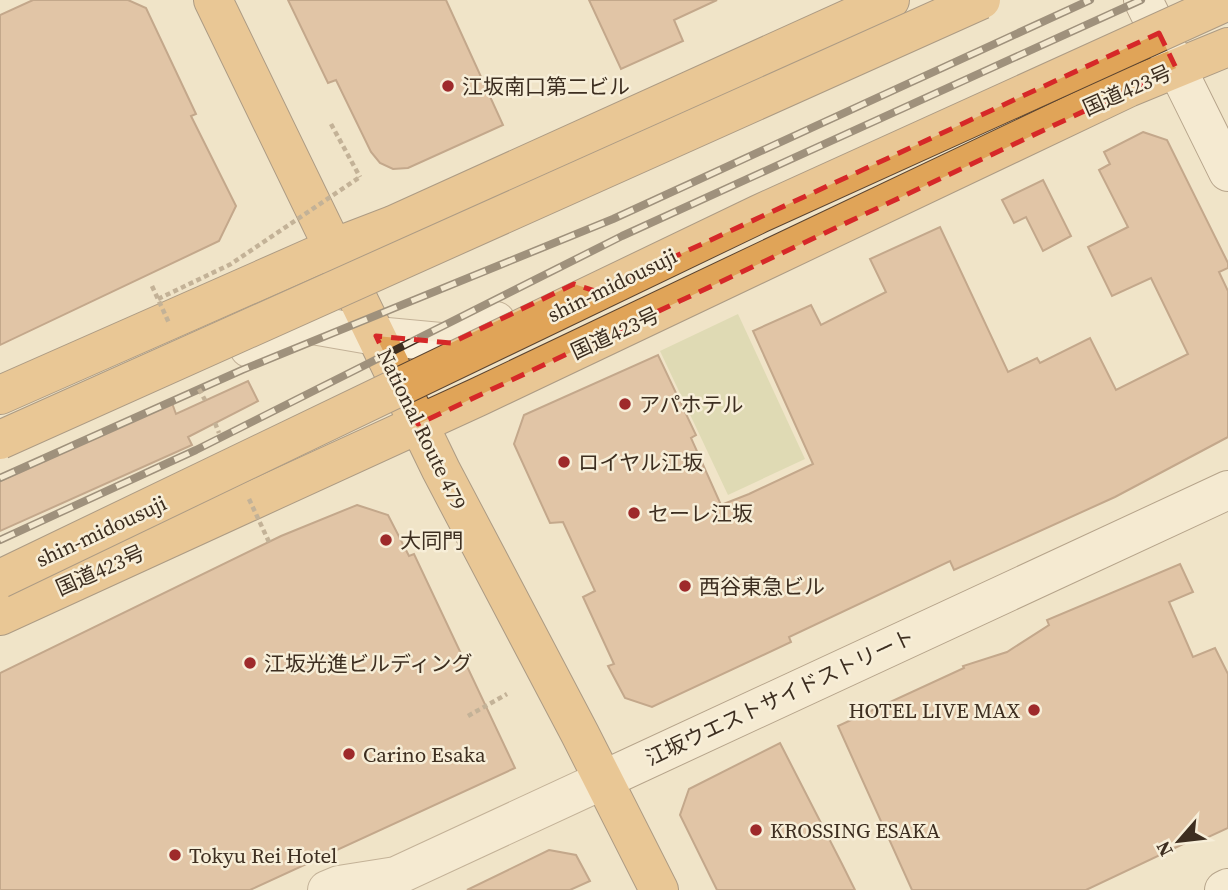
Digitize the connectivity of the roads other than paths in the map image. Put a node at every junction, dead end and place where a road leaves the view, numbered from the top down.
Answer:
1 (213, 0) edge
2 (890, 0) edge
3 (981, 0) edge
4 (1143, 0) edge
5 (1228, 1) edge
6 (1228, 47) edge
7 (1176, 68) junction
8 (1228, 172) edge
9 (332, 248) junction
10 (655, 314) junction
11 (376, 336) junction
12 (15, 388) edge
13 (418, 424) junction
14 (0, 440) edge
15 (1228, 490) edge
16 (0, 579) edge
17 (0, 616) edge
18 (603, 780) junction
19 (327, 890) edge
20 (659, 890) edge

1 - 9 highway, National Route 479
2 - 9 highway
3 - 14 highway, bridge
4 - 7 street
5 - 16 highway, shin-midousuji, bridge
6 - 7 highway, 国道423号
7 - 8 street
7 - 10 highway, 国道423号
9 - 11 highway, National Route 479
9 - 12 highway
10 - 11 street
10 - 13 highway, 国道423号
11 - 12 street
11 - 13 highway, National Route 479
13 - 17 highway, 国道423号
13 - 18 highway, National Route 479
15 - 18 street, 江坂ウエストサイドストリート
18 - 19 street, 江坂ウエストサイドストリート
18 - 20 highway, National Route 479

